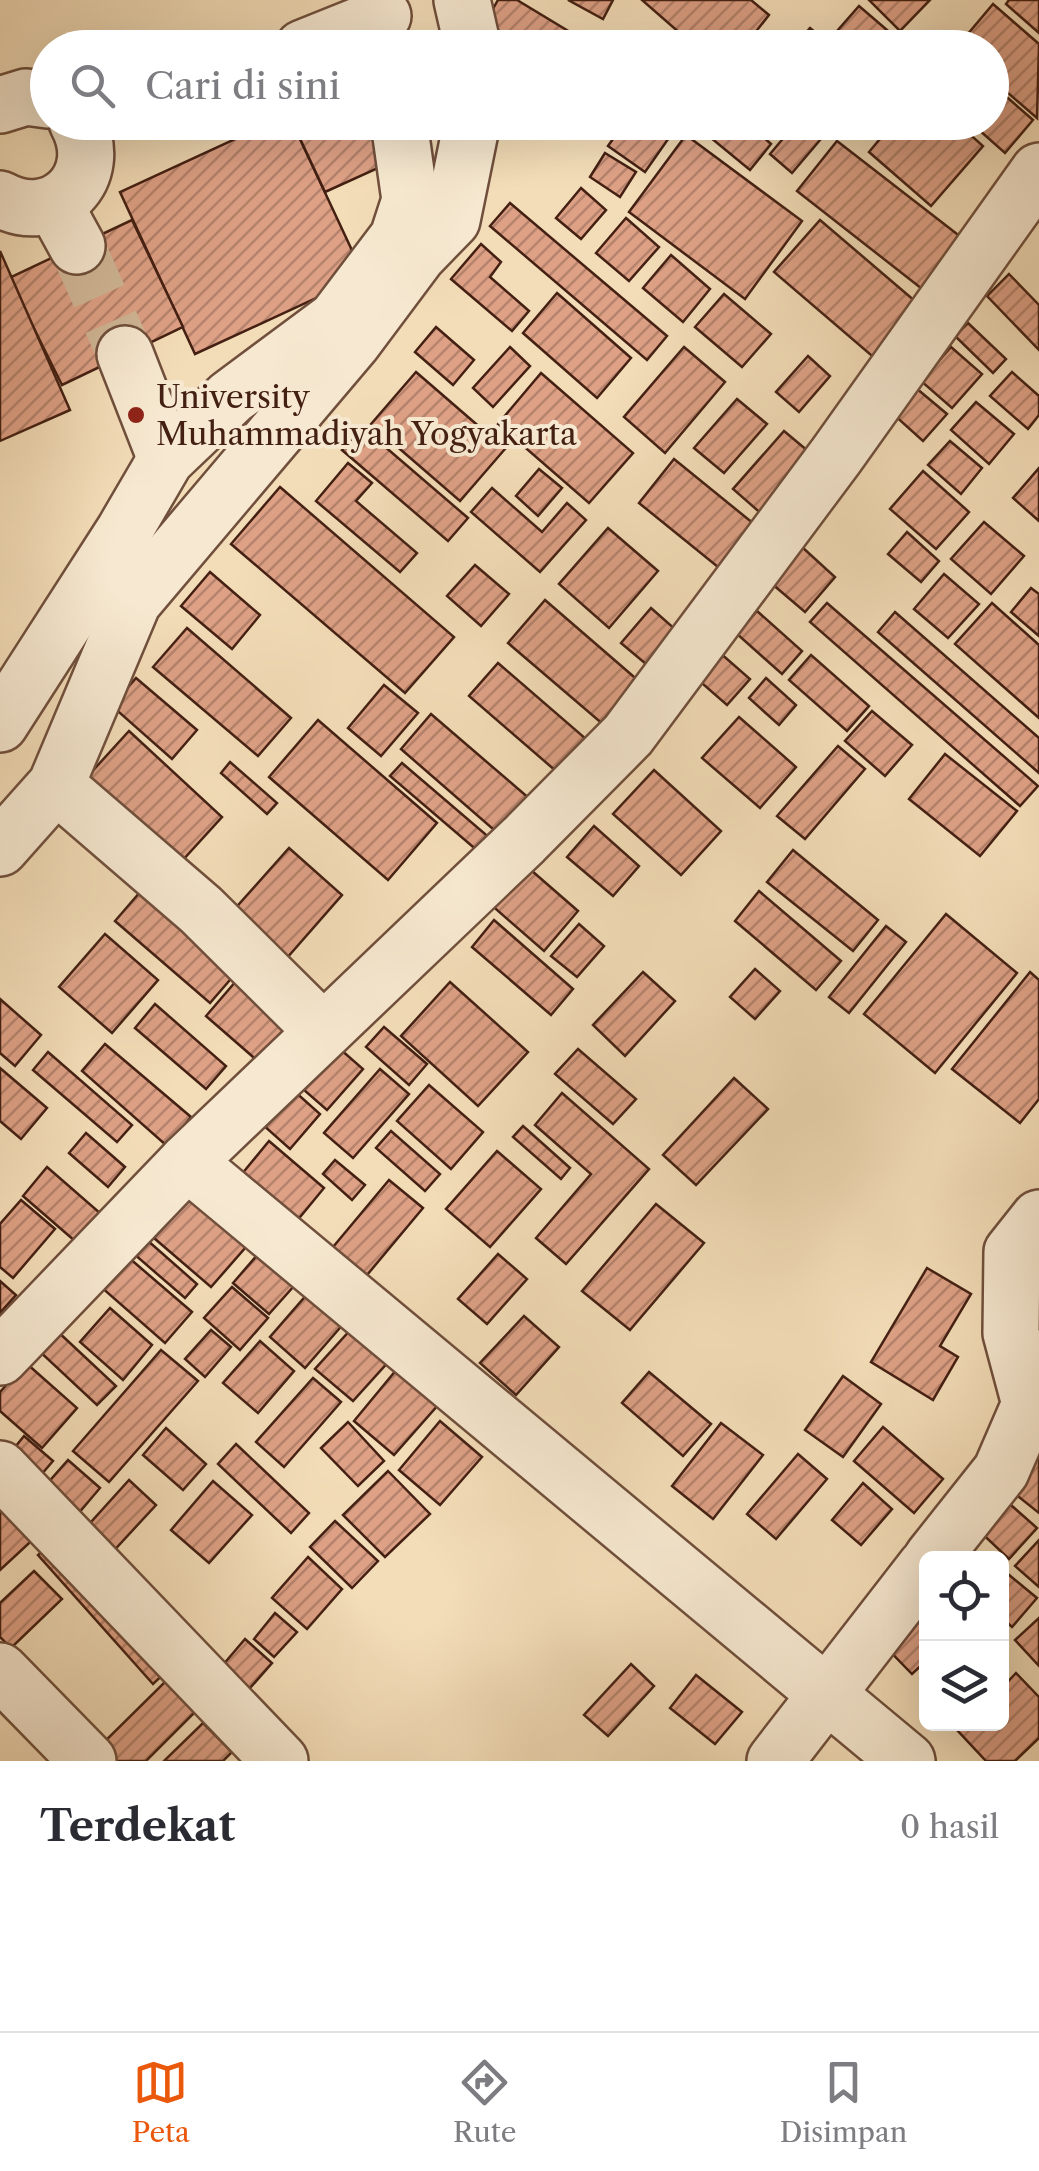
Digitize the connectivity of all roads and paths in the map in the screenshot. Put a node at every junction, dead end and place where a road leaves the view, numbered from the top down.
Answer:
1 (462, 0) edge
2 (386, 21) edge
3 (358, 30) edge
4 (469, 30) edge
5 (30, 99) edge
6 (0, 106) edge
7 (83, 140) edge
8 (402, 140) edge
9 (468, 140) edge
10 (1039, 171) edge
11 (0, 199) edge
12 (125, 354) tunnel mouth
13 (166, 459) junction
14 (0, 724) edge
15 (56, 786) junction
16 (0, 848) edge
17 (323, 1030) junction
18 (187, 1162) junction
19 (1039, 1218) edge
20 (0, 1357) edge
21 (0, 1469) edge
22 (938, 1551) edge
23 (919, 1575) edge
24 (0, 1672) edge
25 (825, 1694) junction
26 (88, 1761) edge
27 (280, 1761) edge
28 (775, 1761) edge
29 (907, 1761) edge

1 - 4 street
2 - 3 street
5 - 6 street
7 - 11 street
8 - 13 street
9 - 15 street
10 - 17 street
12 - 13 street
13 - 14 street
15 - 16 street
15 - 17 street
17 - 18 street
18 - 20 street
18 - 25 street
19 - 22 street
21 - 27 street
23 - 25 street
24 - 26 street
25 - 28 street
25 - 29 street

